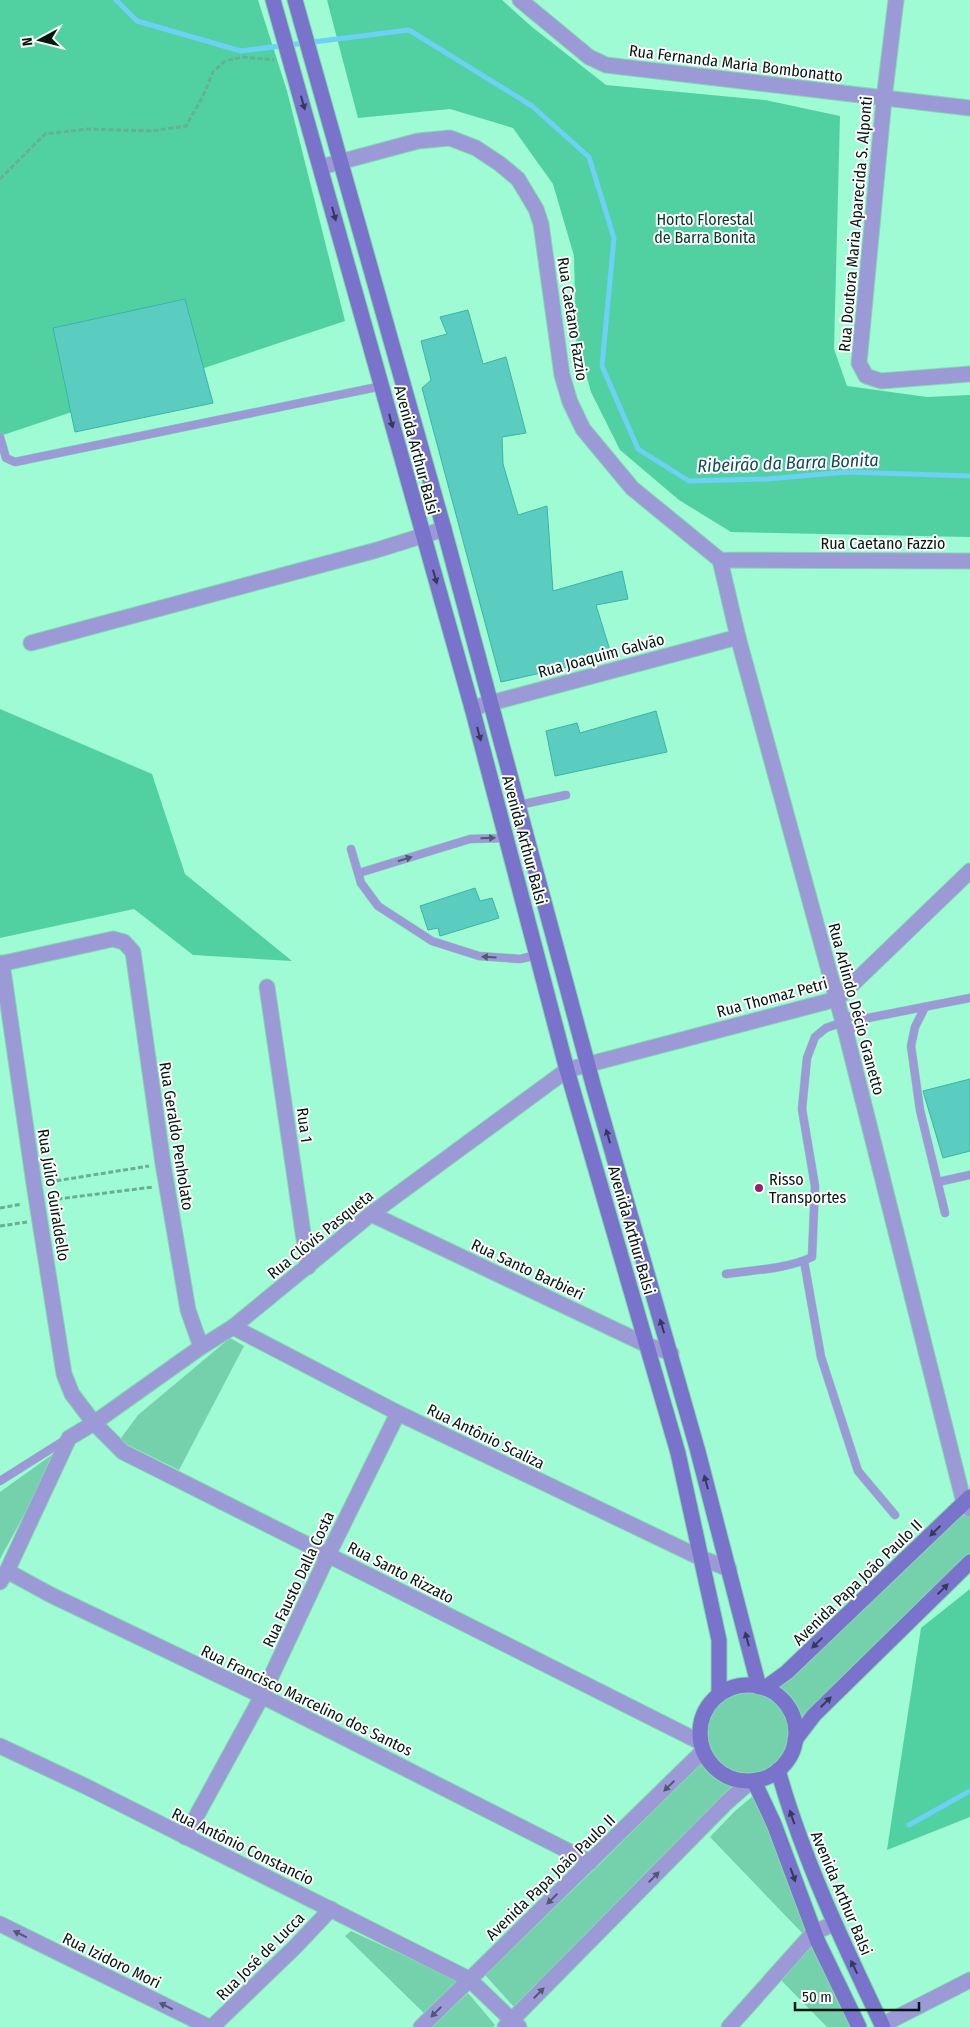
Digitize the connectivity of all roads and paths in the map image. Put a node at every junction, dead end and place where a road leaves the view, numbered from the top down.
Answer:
1 (273, 0) edge
2 (295, 0) edge
3 (520, 0) edge
4 (896, 0) edge
5 (290, 58) junction
6 (884, 98) junction
7 (970, 108) edge
8 (340, 161) junction
9 (321, 167) junction
10 (0, 179) edge
11 (970, 374) edge
12 (382, 386) junction
13 (0, 438) edge
14 (444, 529) junction
15 (423, 535) junction
16 (720, 560) junction
17 (970, 561) edge
18 (738, 637) junction
19 (31, 643) dead end
20 (492, 702) junction
21 (472, 708) junction
22 (566, 795) dead end
23 (519, 806) junction
24 (506, 838) junction
25 (351, 849) dead end
26 (970, 871) edge
27 (359, 873) junction
28 (557, 951) junction
29 (537, 956) junction
30 (1, 964) edge
31 (267, 987) dead end
32 (970, 998) edge
33 (837, 999) junction
34 (925, 1007) junction
35 (868, 1018) junction
36 (843, 1024) junction
37 (588, 1064) junction
38 (567, 1070) junction
39 (163, 1164) junction
40 (970, 1175) edge
41 (938, 1182) junction
42 (34, 1184) junction
43 (167, 1185) junction
44 (37, 1202) junction
45 (0, 1208) edge
46 (945, 1213) dead end
47 (371, 1214) junction
48 (40, 1220) junction
49 (0, 1226) edge
50 (804, 1261) junction
51 (308, 1267) junction
52 (726, 1274) dead end
53 (233, 1327) junction
54 (647, 1345) junction
55 (201, 1347) junction
56 (671, 1353) junction
57 (398, 1413) junction
58 (94, 1423) junction
59 (69, 1438) junction
60 (0, 1481) edge
61 (968, 1503) edge
62 (895, 1515) dead end
63 (328, 1555) junction
64 (701, 1558) junction
65 (970, 1562) edge
66 (729, 1569) junction
67 (3, 1576) edge
68 (762, 1687) junction
69 (719, 1694) junction
70 (262, 1696) junction
71 (796, 1740) junction
72 (0, 1746) edge
73 (702, 1747) junction
74 (778, 1770) junction
75 (752, 1781) junction
76 (185, 1837) junction
77 (590, 1862) junction
78 (331, 1909) junction
79 (0, 1924) edge
80 (834, 1924) junction
81 (814, 1932) junction
82 (469, 1979) junction
83 (970, 1980) edge
84 (512, 2025) edge
85 (882, 2026) edge
86 (211, 2027) edge
87 (421, 2027) edge
88 (729, 2027) edge
89 (859, 2027) edge

1 - 5 main road, Avenida Arthur Balsi
2 - 8 main road, Avenida Arthur Balsi
3 - 6 street, Rua Fernanda Maria Bombonatto
4 - 6 street, Rua Doutora Maria Aparecida S. Alponti
5 -> 9 main road, Avenida Arthur Balsi
5 - 10 path
6 - 7 street, Rua Fernanda Maria Bombonatto
6 - 11 street, Rua Doutora Maria Aparecida S. Alponti
8 - 9 street, Rua Caetano Fazzio
8 - 14 main road, Avenida Arthur Balsi
8 - 16 street, Rua Caetano Fazzio
9 -> 12 main road, Avenida Arthur Balsi
12 - 13 lane
12 -> 15 main road, Avenida Arthur Balsi
14 - 15 street
14 - 20 main road, Avenida Arthur Balsi
15 - 19 street
15 -> 21 main road, Avenida Arthur Balsi
16 - 17 street, Rua Caetano Fazzio
16 - 18 street, Rua Arlindo Décio Granetto
18 - 20 street, Rua Joaquim Galvão
18 - 33 street, Rua Arlindo Décio Granetto
20 - 21 street, Rua Joaquim Galvão
20 - 23 main road, Avenida Arthur Balsi
21 -> 24 main road, Avenida Arthur Balsi
22 - 23 lane
23 - 28 main road, Avenida Arthur Balsi
27 -> 24 lane
24 - 29 main road, Avenida Arthur Balsi
25 - 27 lane
26 - 33 street, Rua Thomaz Petri
29 -> 27 lane
28 - 29 main road
28 - 37 main road, Avenida Arthur Balsi
29 - 38 main road, Avenida Arthur Balsi
30 - 39 street, Rua Geraldo Penholato
30 - 42 street, Rua Júlio Guiraldello
31 - 51 street, Rua 1
32 - 34 lane
33 - 36 street, Rua Arlindo Décio Granetto
33 - 37 street, Rua Thomaz Petri
34 - 35 lane
34 - 41 lane
35 - 36 lane
35 - 36 lane
36 - 50 lane
36 - 61 street, Rua Arlindo Décio Granetto
37 - 38 street, Rua Thomaz Petri
56 -> 37 main road, Avenida Arthur Balsi
38 - 47 street, Rua Clóvis Pasqueta
38 - 54 main road, Avenida Arthur Balsi
39 - 42 path
39 - 43 street, Rua Geraldo Penholato
40 - 41 lane
41 - 46 lane
42 - 44 street, Rua Júlio Guiraldello
43 - 44 path
43 - 55 street, Rua Geraldo Penholato
44 - 45 path
44 - 48 street, Rua Júlio Guiraldello
47 - 51 street, Rua Clóvis Pasqueta
47 - 54 street, Rua Santo Barbieri
48 - 49 path
48 - 58 street, Rua Júlio Guiraldello
50 - 52 lane
50 - 62 lane
51 - 53 street, Rua Clóvis Pasqueta
53 - 55 street, Rua Clóvis Pasqueta
53 - 57 street, Rua Antônio Scaliza
54 - 56 street, Rua Santo Barbieri
54 - 64 main road, Avenida Arthur Balsi
55 - 58 street, Rua Clóvis Pasqueta
66 -> 56 main road, Avenida Arthur Balsi
57 - 63 street, Rua Fausto Dalla Costa
57 - 64 street, Rua Antônio Scaliza
58 - 59 street, Rua Clóvis Pasqueta
58 - 63 street, Rua Santo Rizzato
59 - 60 lane
59 - 67 street
61 -> 68 main road, Avenida Papa João Paulo II
63 - 70 street, Rua Fausto Dalla Costa
63 - 73 street, Rua Santo Rizzato
64 - 66 street, Rua Antônio Scaliza
64 - 69 main road, Avenida Arthur Balsi
71 -> 65 main road
68 -> 66 main road, Avenida Arthur Balsi
67 - 70 street, Rua Francisco Marcelino dos Santos
68 - 69 main road
68 - 71 main road
69 - 73 main road
70 - 76 street, Rua Fausto Dalla Costa
70 - 77 street, Rua Francisco Marcelino dos Santos
71 - 74 main road
72 - 76 street, Rua Antônio Constancio
73 - 75 main road
73 -> 77 street, Avenida Papa João Paulo II
74 - 75 main road
80 -> 74 main road, Avenida Arthur Balsi
75 -> 81 main road
84 -> 75 street
76 - 78 street, Rua Antônio Constancio
77 -> 82 street, Avenida Papa João Paulo II
78 - 82 street, Rua Antônio Constancio
78 - 86 street, Rua José de Lucca
86 -> 79 street, Rua Izidoro Mori
80 - 81 street
85 -> 80 main road, Avenida Arthur Balsi
81 - 88 street
81 - 89 main road
82 - 84 street, Rua Antônio Constancio
82 -> 87 street, Avenida Papa João Paulo II
83 - 85 street

